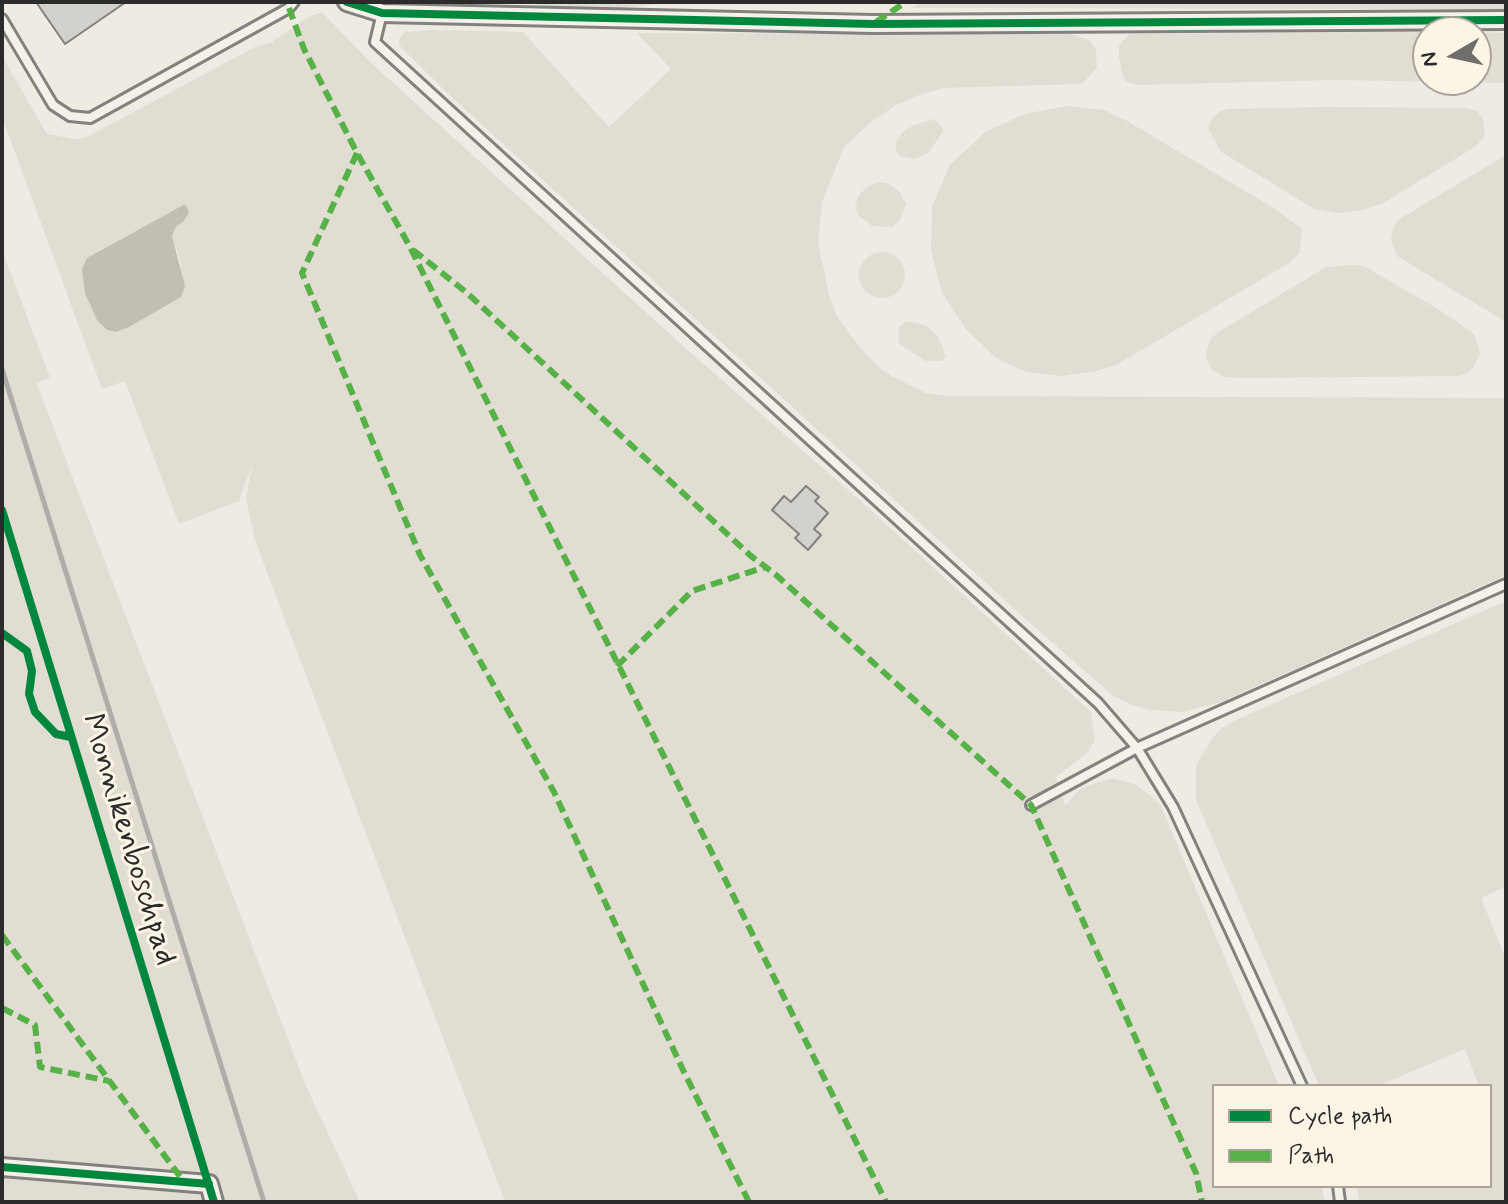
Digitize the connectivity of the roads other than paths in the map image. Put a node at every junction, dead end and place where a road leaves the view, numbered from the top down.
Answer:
1 (294, 2) edge
2 (347, 2) edge
3 (449, 2) edge
4 (382, 13) junction
5 (435, 14) junction
6 (2, 19) edge
7 (1506, 20) edge
8 (1506, 584) edge
9 (1137, 748) junction
10 (1031, 805) dead end
11 (1301, 1084) edge
12 (2, 1167) edge
13 (214, 1202) edge

1 - 6 lane
2 - 4 street
3 - 5 lane
4 - 5 street
4 - 9 lane
5 - 7 street
8 - 9 lane
9 - 10 lane
9 - 11 lane
12 - 13 street

